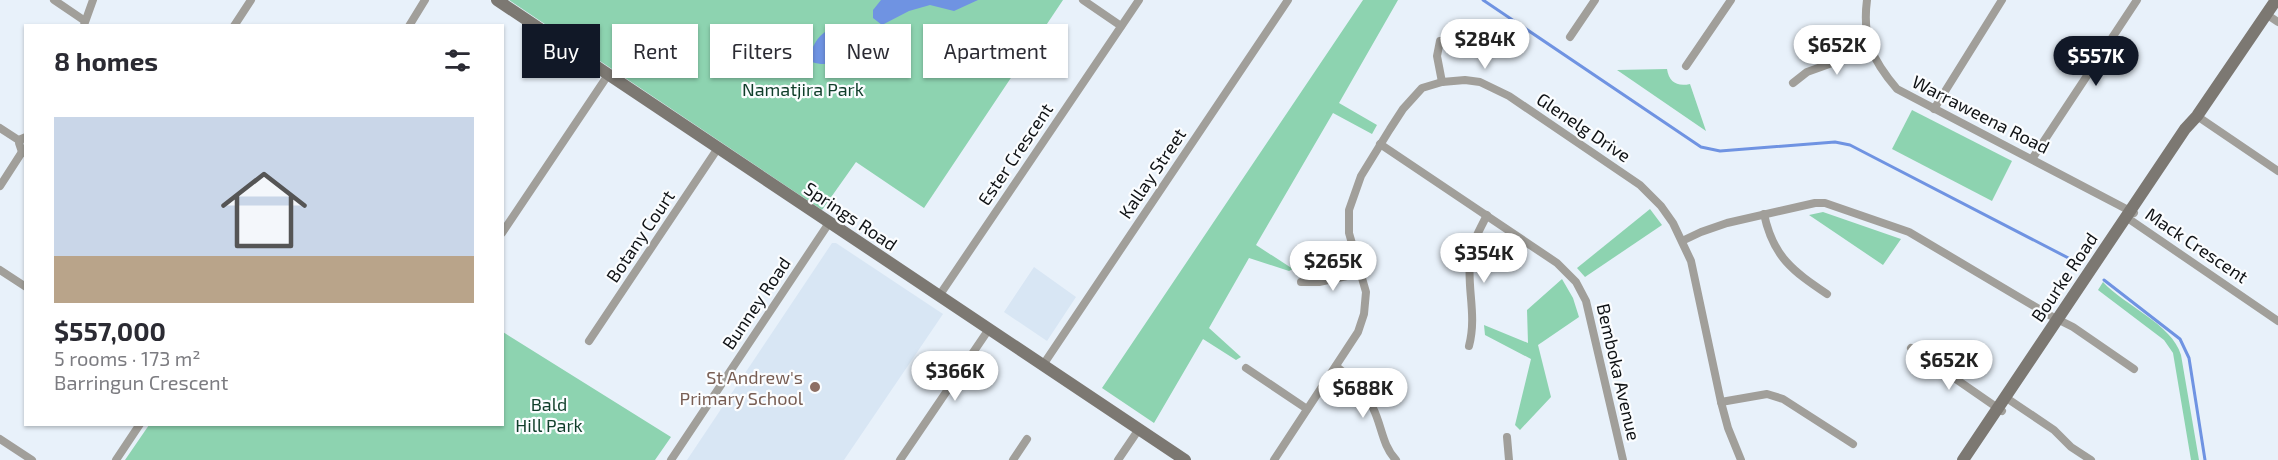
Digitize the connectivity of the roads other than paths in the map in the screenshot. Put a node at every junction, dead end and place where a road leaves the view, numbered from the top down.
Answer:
1 (54, 0) edge
2 (93, 0) edge
3 (251, 0) edge
4 (425, 0) edge
5 (497, 0) edge
6 (1083, 0) edge
7 (1139, 0) edge
8 (1288, 0) edge
9 (1595, 0) edge
10 (1868, 0) edge
11 (2002, 0) edge
12 (2137, 0) edge
13 (2276, 0) edge
14 (1726, 2) edge
15 (2266, 14) junction
16 (2278, 22) edge
17 (84, 23) edge
18 (235, 24) edge
19 (410, 24) edge
20 (1121, 26) junction
21 (1570, 37) dead end
22 (1440, 41) dead end
23 (1871, 50) junction
24 (1686, 66) dead end
25 (608, 75) junction
26 (1442, 82) junction
27 (1793, 83) dead end
28 (1934, 109) junction
29 (2197, 116) junction
30 (0, 128) edge
31 (23, 139) edge
32 (1380, 144) junction
33 (718, 148) junction
34 (24, 153) edge
35 (2032, 159) junction
36 (2278, 171) edge
37 (0, 186) edge
38 (1764, 214) junction
39 (1487, 215) junction
40 (2131, 215) junction
41 (830, 223) junction
42 (504, 230) edge
43 (1682, 241) junction
44 (0, 270) edge
45 (1361, 273) junction
46 (1301, 282) dead end
47 (24, 286) edge
48 (1827, 294) dead end
49 (939, 296) junction
50 (2060, 321) junction
51 (2278, 321) edge
52 (989, 329) junction
53 (589, 341) dead end
54 (1469, 346) dead end
55 (1911, 348) dead end
56 (1043, 365) junction
57 (1336, 366) junction
58 (1246, 369) dead end
59 (2134, 369) dead end
60 (2007, 399) junction
61 (1721, 402) junction
62 (1307, 409) junction
63 (2000, 410) junction
64 (139, 426) edge
65 (1139, 429) junction
66 (1508, 437) dead end
67 (0, 439) edge
68 (1027, 439) dead end
69 (1853, 444) dead end
70 (32, 460) edge
71 (116, 460) edge
72 (671, 460) edge
73 (900, 460) edge
74 (1013, 460) edge
75 (1118, 460) edge
76 (1185, 460) edge
77 (1274, 460) edge
78 (1396, 460) edge
79 (1509, 460) edge
80 (1623, 460) edge
81 (1741, 460) edge
82 (1963, 460) edge
83 (1969, 460) edge
84 (2091, 460) edge

1 - 17 street
2 - 17 street
3 - 18 street
4 - 19 street
5 - 25 main road, Springs Road
6 - 20 street
7 - 20 street, Ester Crescent
8 - 56 street, Kallay Street
9 - 21 street
10 - 23 street, Warraweena Road
11 - 28 street
12 - 35 street
13 - 15 main road, Bourke Road
14 - 24 street
15 - 16 street
15 - 29 main road, Bourke Road
20 - 49 street, Ester Crescent
22 - 26 street
23 - 27 street
23 - 28 street, Warraweena Road
25 - 33 main road, Springs Road
25 - 42 street
26 - 32 street, Glenelg Drive
26 - 43 street, Glenelg Drive
28 - 35 street, Warraweena Road
29 - 36 street
29 - 40 main road, Bourke Road
30 - 31 street
31 - 34 street
32 - 39 street, Bemboka Avenue
32 - 45 street, Glenelg Drive
33 - 41 main road, Springs Road
33 - 53 street, Botany Court
34 - 37 street
35 - 40 street, Warraweena Road
38 - 43 street
38 - 48 street
38 - 50 street
39 - 54 street
39 - 80 street, Bemboka Avenue
40 - 50 main road, Bourke Road
40 - 51 street, Mack Crescent
41 - 49 main road, Springs Road
41 - 72 street, Bunney Road
43 - 61 street, Glenelg Drive
44 - 47 street
45 - 46 street
45 - 57 street, Glenelg Drive
49 - 52 main road, Springs Road
50 - 59 street
50 - 60 main road, Bourke Road
52 - 56 main road, Springs Road
52 - 73 street
55 - 63 street
56 - 65 main road, Springs Road
57 - 62 street, Glenelg Drive
57 - 78 street
58 - 62 street
60 - 63 main road, Bourke Road
60 - 84 street
61 - 69 street
61 - 81 street, Glenelg Drive
62 - 77 street, Glenelg Drive
63 - 82 main road, Bourke Road
63 - 83 main road, Bourke Road
64 - 71 street
65 - 75 street
65 - 76 main road, Springs Road
66 - 79 street
67 - 70 street
68 - 74 street

